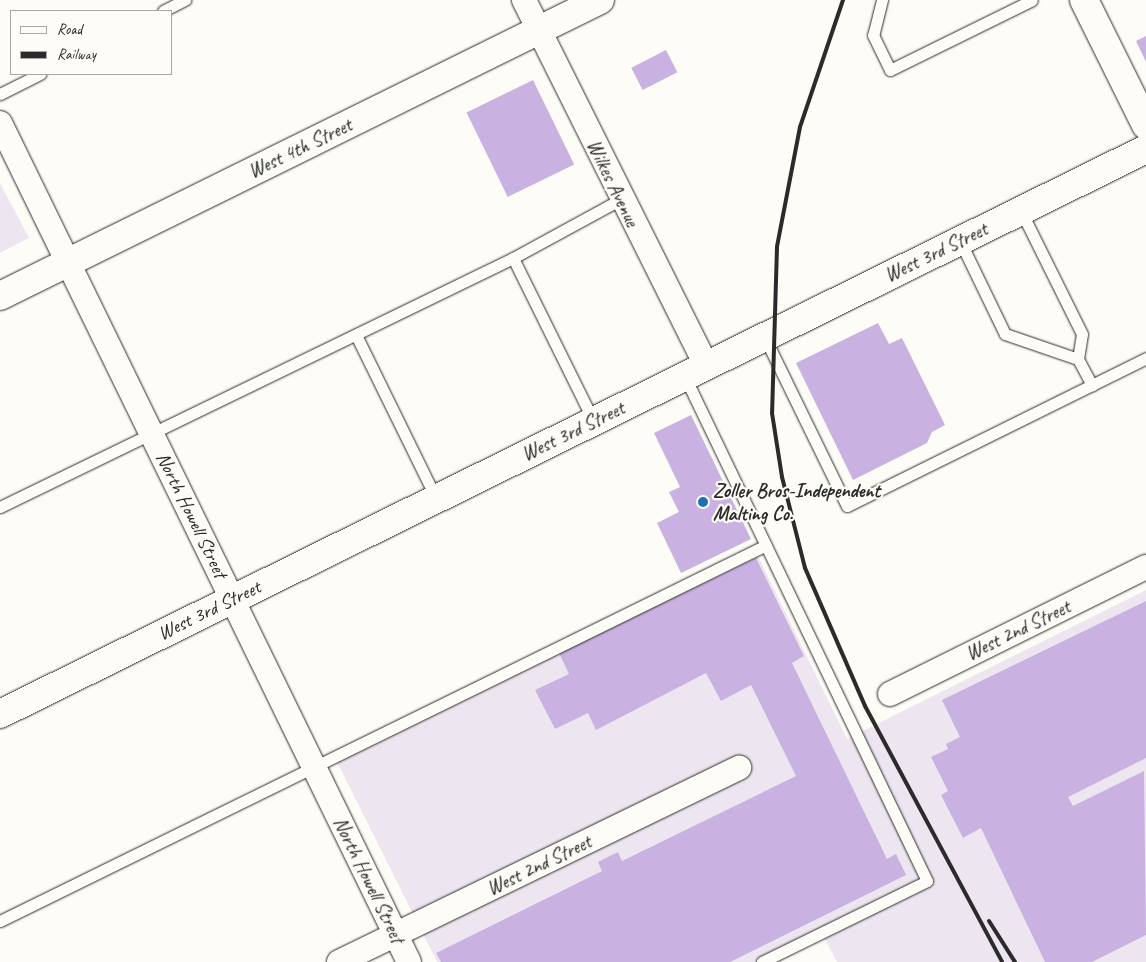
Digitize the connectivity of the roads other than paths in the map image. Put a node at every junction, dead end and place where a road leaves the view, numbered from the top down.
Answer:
1 (185, 0) edge
2 (524, 0) edge
3 (600, 0) edge
4 (882, 0) edge
5 (1032, 0) edge
6 (1084, 0) edge
7 (165, 10) edge
8 (538, 30) junction
9 (38, 75) edge
10 (0, 94) edge
11 (0, 123) edge
12 (1146, 125) edge
13 (1146, 149) edge
14 (621, 199) junction
15 (1021, 211) junction
16 (960, 241) junction
17 (513, 258) junction
18 (69, 263) junction
19 (0, 296) edge
20 (356, 334) junction
21 (764, 336) junction
22 (1146, 358) edge
23 (1078, 360) junction
24 (695, 370) junction
25 (1092, 385) junction
26 (593, 420) junction
27 (151, 431) junction
28 (436, 498) junction
29 (0, 507) edge
30 (766, 545) junction
31 (1146, 567) edge
32 (234, 598) junction
33 (890, 694) dead end
34 (0, 714) edge
35 (313, 766) junction
36 (739, 768) dead end
37 (0, 922) edge
38 (395, 934) junction
39 (339, 962) edge
40 (409, 962) edge
41 (762, 962) edge

1 - 7 lane
2 - 8 street, Wilkes Avenue
3 - 8 main road, West 4th Street
4 - 5 lane
6 - 12 main road
8 - 14 street, Wilkes Avenue
8 - 18 main road, West 4th Street
9 - 10 lane
11 - 18 street, North Howell Street
13 - 15 main road, West 3rd Street
14 - 17 lane
14 - 24 street, Wilkes Avenue
15 - 16 main road, West 3rd Street
15 - 23 lane
16 - 21 main road, West 3rd Street
16 - 23 lane
17 - 20 lane
17 - 26 lane
18 - 19 main road, West 4th Street
18 - 27 street, North Howell Street
20 - 27 lane
20 - 28 lane
21 - 24 main road, West 3rd Street
21 - 25 lane
22 - 25 lane
23 - 25 lane
24 - 26 main road, West 3rd Street
24 - 30 lane
26 - 28 main road, West 3rd Street
27 - 29 lane
27 - 32 street, North Howell Street
28 - 32 main road, West 3rd Street
30 - 35 lane
30 - 41 lane
31 - 33 street, West 2nd Street
32 - 34 main road, West 3rd Street
32 - 35 street, North Howell Street
35 - 37 lane
35 - 38 street, North Howell Street
36 - 38 street, West 2nd Street
38 - 39 street, West 2nd Street
38 - 40 street, North Howell Street

